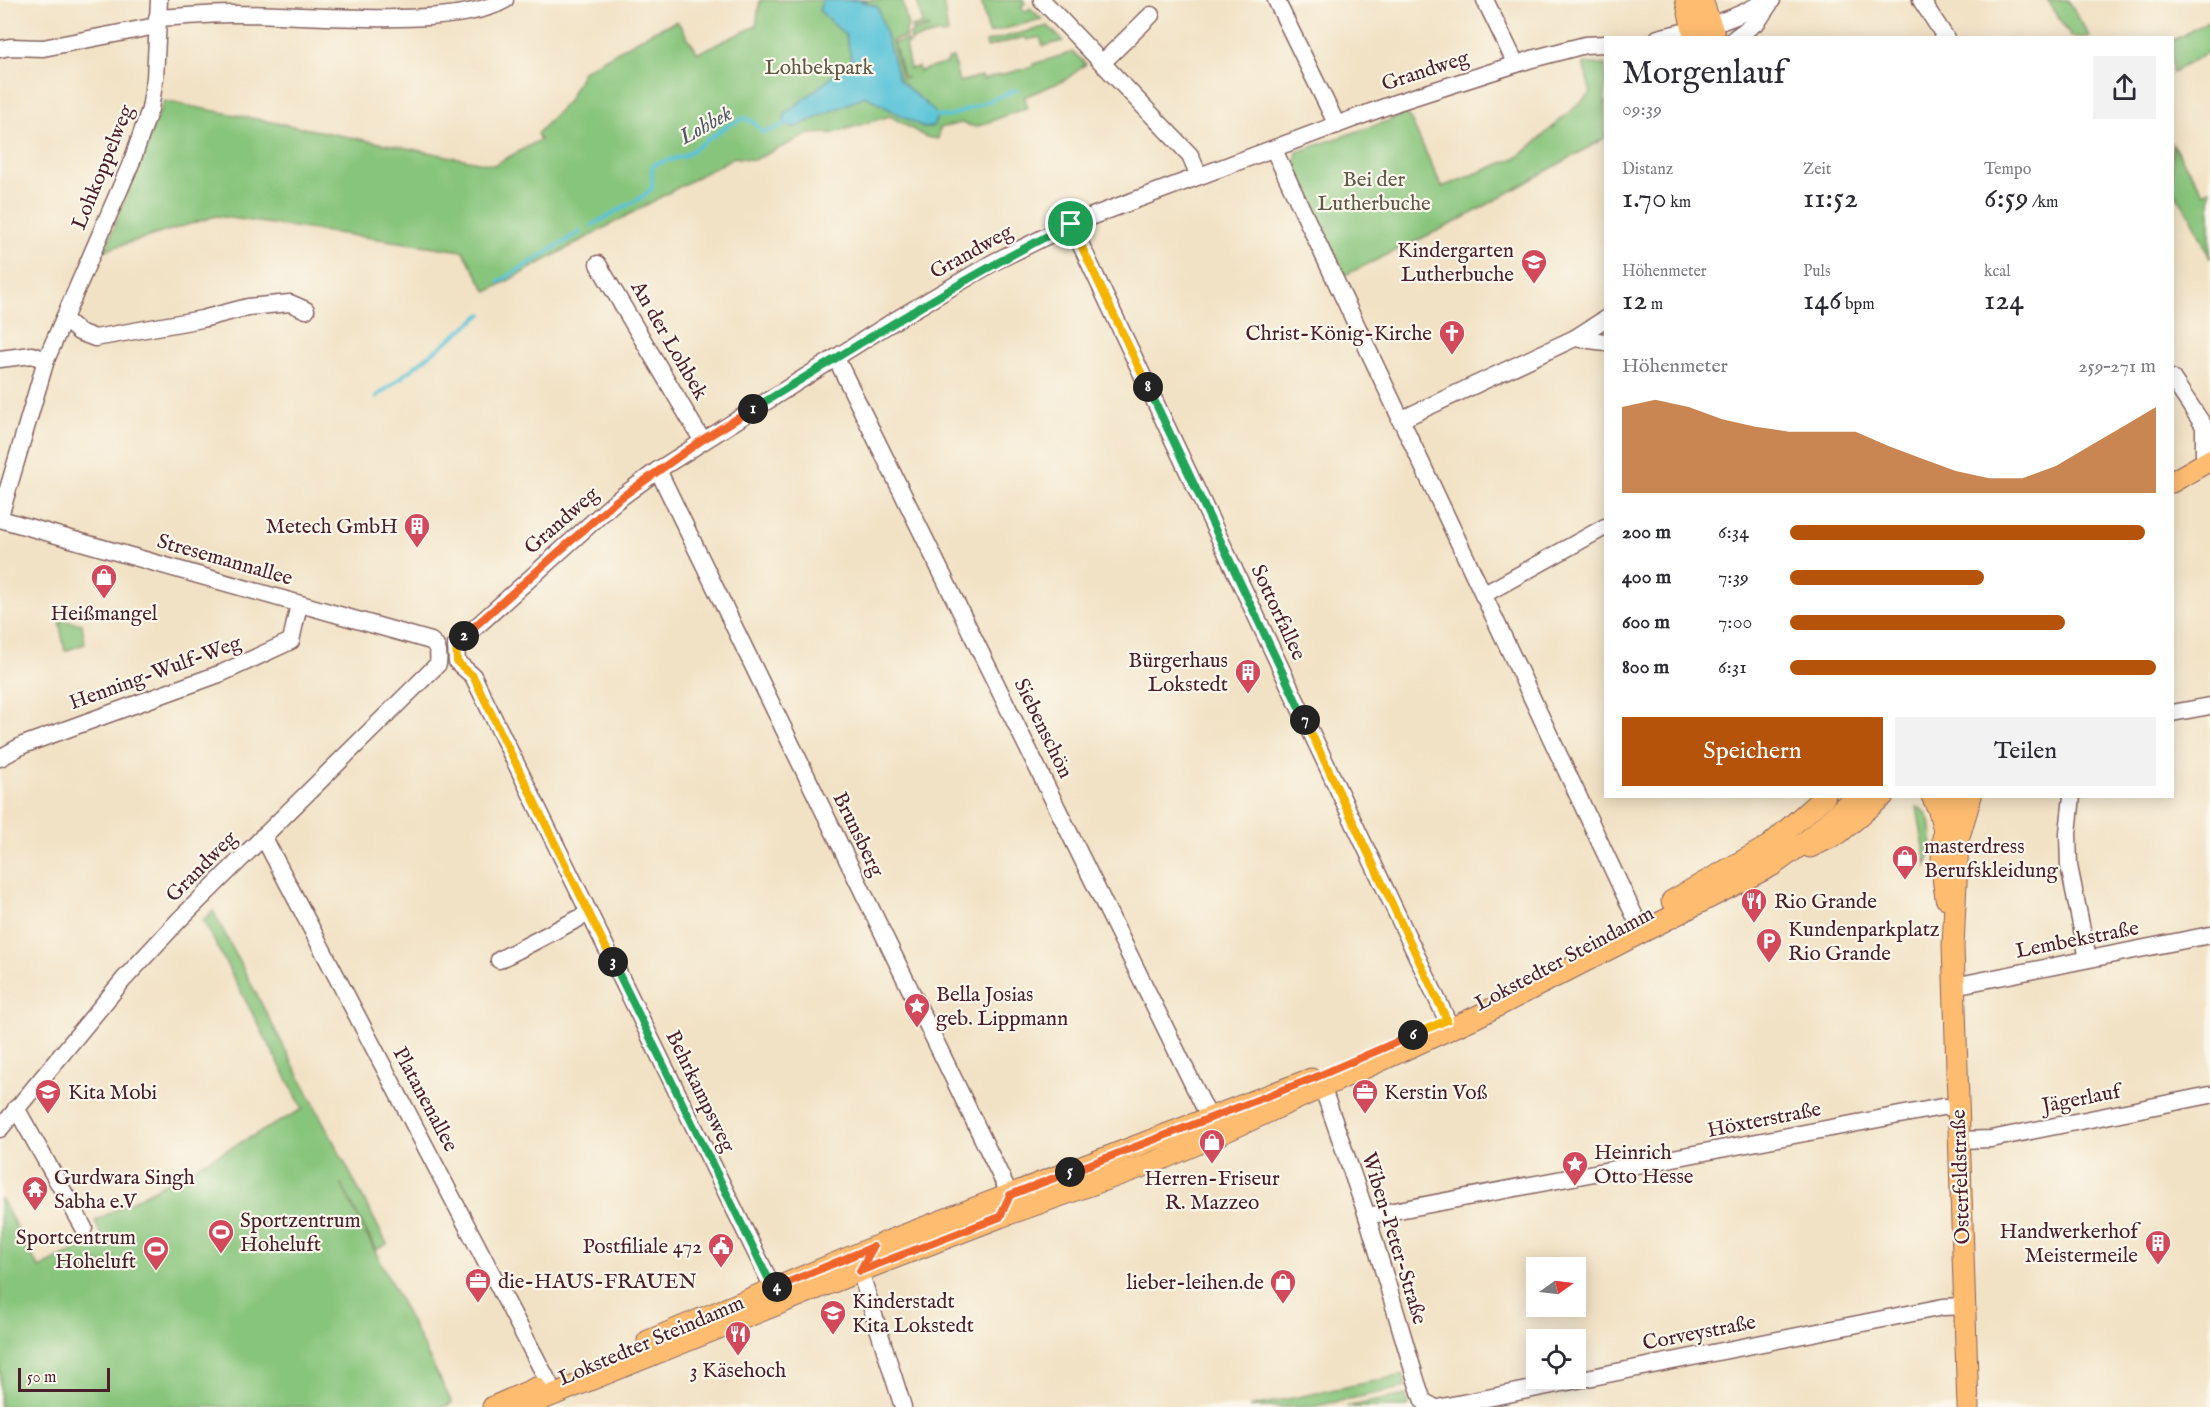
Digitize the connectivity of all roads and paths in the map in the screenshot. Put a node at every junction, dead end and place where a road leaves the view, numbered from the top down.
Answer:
1 (159, 0) edge
2 (505, 0) edge
3 (1042, 0) edge
4 (1276, 0) edge
5 (1485, 0) edge
6 (1686, 0) edge
7 (1702, 0) edge
8 (1766, 0) edge
9 (1772, 0) edge
10 (1921, 0) edge
11 (1151, 15) dead end
12 (156, 22) junction
13 (1703, 33) edge
14 (1676, 36) edge
15 (1739, 36) edge
16 (1945, 36) edge
17 (1604, 44) edge
18 (0, 49) edge
19 (1104, 62) junction
20 (1516, 64) junction
21 (1337, 125) junction
22 (1274, 150) junction
23 (1199, 177) junction
24 (1071, 224) junction
25 (598, 264) dead end
26 (306, 310) dead end
27 (64, 319) junction
28 (1604, 320) edge
29 (1575, 338) junction
30 (1604, 342) edge
31 (836, 358) junction
32 (0, 359) edge
33 (46, 360) junction
34 (2174, 381) edge
35 (1400, 420) junction
36 (702, 440) junction
37 (2207, 461) edge
38 (658, 470) junction
39 (2174, 483) edge
40 (0, 517) edge
41 (1604, 528) edge
42 (1483, 595) junction
43 (299, 604) junction
44 (436, 644) joint
45 (457, 662) joint
46 (2210, 706) edge
47 (2174, 713) edge
48 (0, 758) edge
49 (1823, 798) edge
50 (1854, 798) edge
51 (1881, 798) edge
52 (1933, 798) edge
53 (1951, 798) edge
54 (1970, 798) edge
55 (2072, 798) edge
56 (1943, 830) junction
57 (263, 836) junction
58 (1789, 854) junction
59 (589, 913) junction
60 (1638, 921) junction
61 (2210, 935) edge
62 (1953, 946) junction
63 (2088, 959) junction
64 (499, 960) dead end
65 (1954, 986) junction
66 (1447, 1020) junction
67 (1323, 1089) junction
68 (2210, 1095) edge
69 (1958, 1107) junction
70 (16, 1108) junction
71 (1210, 1119) junction
72 (0, 1129) edge
73 (1960, 1140) junction
74 (1010, 1195) junction
75 (1366, 1216) junction
76 (1000, 1217) junction
77 (84, 1228) dead end
78 (873, 1247) junction
79 (860, 1271) junction
80 (773, 1288) junction
81 (1964, 1306) junction
82 (549, 1383) junction
83 (1429, 1404) edge
84 (492, 1407) edge
85 (523, 1407) edge
86 (903, 1407) edge
87 (1442, 1407) edge
88 (1968, 1407) edge

1 - 12 street, Lohkoppelweg
2 - 12 street
3 - 19 street
4 - 21 street
5 - 20 street
6 - 13 main road
7 - 13 main road
8 - 13 street
9 - 15 street
10 - 16 street
11 - 19 street
12 - 18 street
12 - 27 street, Lohkoppelweg
13 - 14 street
17 - 20 street, Grandweg
19 - 23 street
20 - 21 street, Grandweg
21 - 22 street, Grandweg
22 - 23 street, Grandweg
22 - 35 street
23 - 24 street, Grandweg
24 - 31 street, Grandweg
24 - 66 street, Sottorfallee
25 - 36 street, An der Lohbek
26 - 27 street
27 - 33 street, Lohkoppelweg
28 - 29 street
29 - 30 street
29 - 35 street
31 - 36 street, Grandweg
31 - 71 street, Siebenschön
32 - 33 street
33 - 40 street, Lohkoppelweg
34 - 37 street
35 - 42 street
36 - 38 street, Grandweg
37 - 39 main road
38 - 45 street, Grandweg
38 - 74 street, Brunsberg
40 - 43 street, Stresemannallee
41 - 42 street
42 - 60 street
43 - 44 street, Stresemannallee
43 - 48 street, Henning-Wulf-Weg
44 - 57 street, Grandweg
45 - 59 street, Behrkampsweg
46 - 47 street
49 - 60 main road, Lokstedter Steindamm
50 - 58 main road
51 - 58 main road
52 - 56 main road
53 - 56 main road, Osterfeldstraße
54 - 62 main road, Osterfeldstraße
55 - 63 street
56 - 62 main road, Osterfeldstraße
57 - 70 street, Grandweg
57 - 82 street, Platanenallee
58 - 67 main road, Lokstedter Steindamm
59 - 64 street
59 - 80 street, Behrkampsweg
60 - 66 main road, Lokstedter Steindamm
61 - 63 street, Lembekstraße
62 - 65 main road, Osterfeldstraße
63 - 65 street, Lembekstraße
65 - 69 main road, Osterfeldstraße
66 - 71 main road, Lokstedter Steindamm
67 - 75 street, Wiben-Peter-Straße
67 - 76 main road, Lokstedter Steindamm
68 - 73 street, Jägerlauf
69 - 73 main road, Osterfeldstraße
69 - 75 street, Höxterstraße
70 - 72 street, Grandweg
70 - 77 street
71 - 74 main road, Lokstedter Steindamm
73 - 81 main road, Osterfeldstraße
74 - 76 street
74 - 78 main road, Lokstedter Steindamm
75 - 83 street, Wiben-Peter-Straße
76 - 79 main road, Lokstedter Steindamm
78 - 79 street
78 - 80 main road, Lokstedter Steindamm
79 - 85 main road, Lokstedter Steindamm
79 - 86 street
80 - 82 main road, Lokstedter Steindamm
81 - 87 street, Corveystraße
81 - 88 main road, Osterfeldstraße
82 - 84 main road, Lokstedter Steindamm

